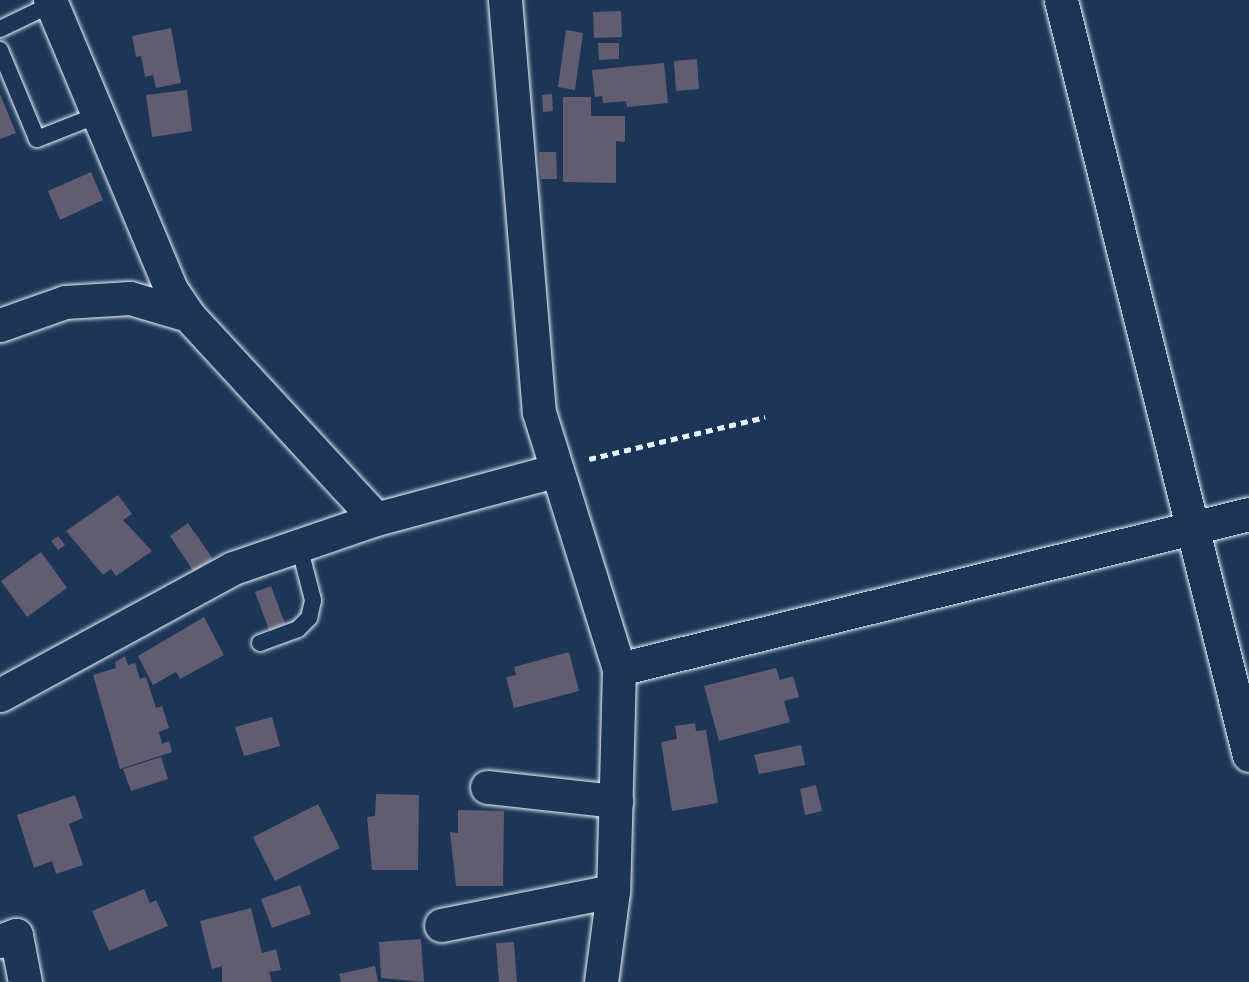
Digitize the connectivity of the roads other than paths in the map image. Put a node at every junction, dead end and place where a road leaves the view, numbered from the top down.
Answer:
1 (505, 0) edge
2 (1061, 0) edge
3 (51, 2) edge
4 (0, 29) edge
5 (0, 50) edge
6 (98, 115) junction
7 (188, 316) junction
8 (0, 325) edge
9 (554, 469) junction
10 (1249, 514) edge
11 (376, 519) junction
12 (1193, 528) junction
13 (299, 545) junction
14 (260, 643) dead end
15 (619, 669) junction
16 (0, 695) edge
17 (1249, 755) edge
18 (487, 787) dead end
19 (616, 801) junction
20 (613, 891) junction
21 (441, 925) dead end
22 (0, 941) edge
23 (25, 982) edge
24 (601, 982) edge

1 - 9 street
2 - 12 street
3 - 4 lane
3 - 6 street
5 - 6 lane
6 - 7 street
7 - 8 street
7 - 11 street
9 - 11 street
9 - 15 street
10 - 12 street
11 - 13 street
12 - 15 street
12 - 17 street
13 - 14 lane
13 - 16 street
15 - 19 street
18 - 19 street
19 - 20 street
20 - 21 street
20 - 24 street
22 - 23 street

